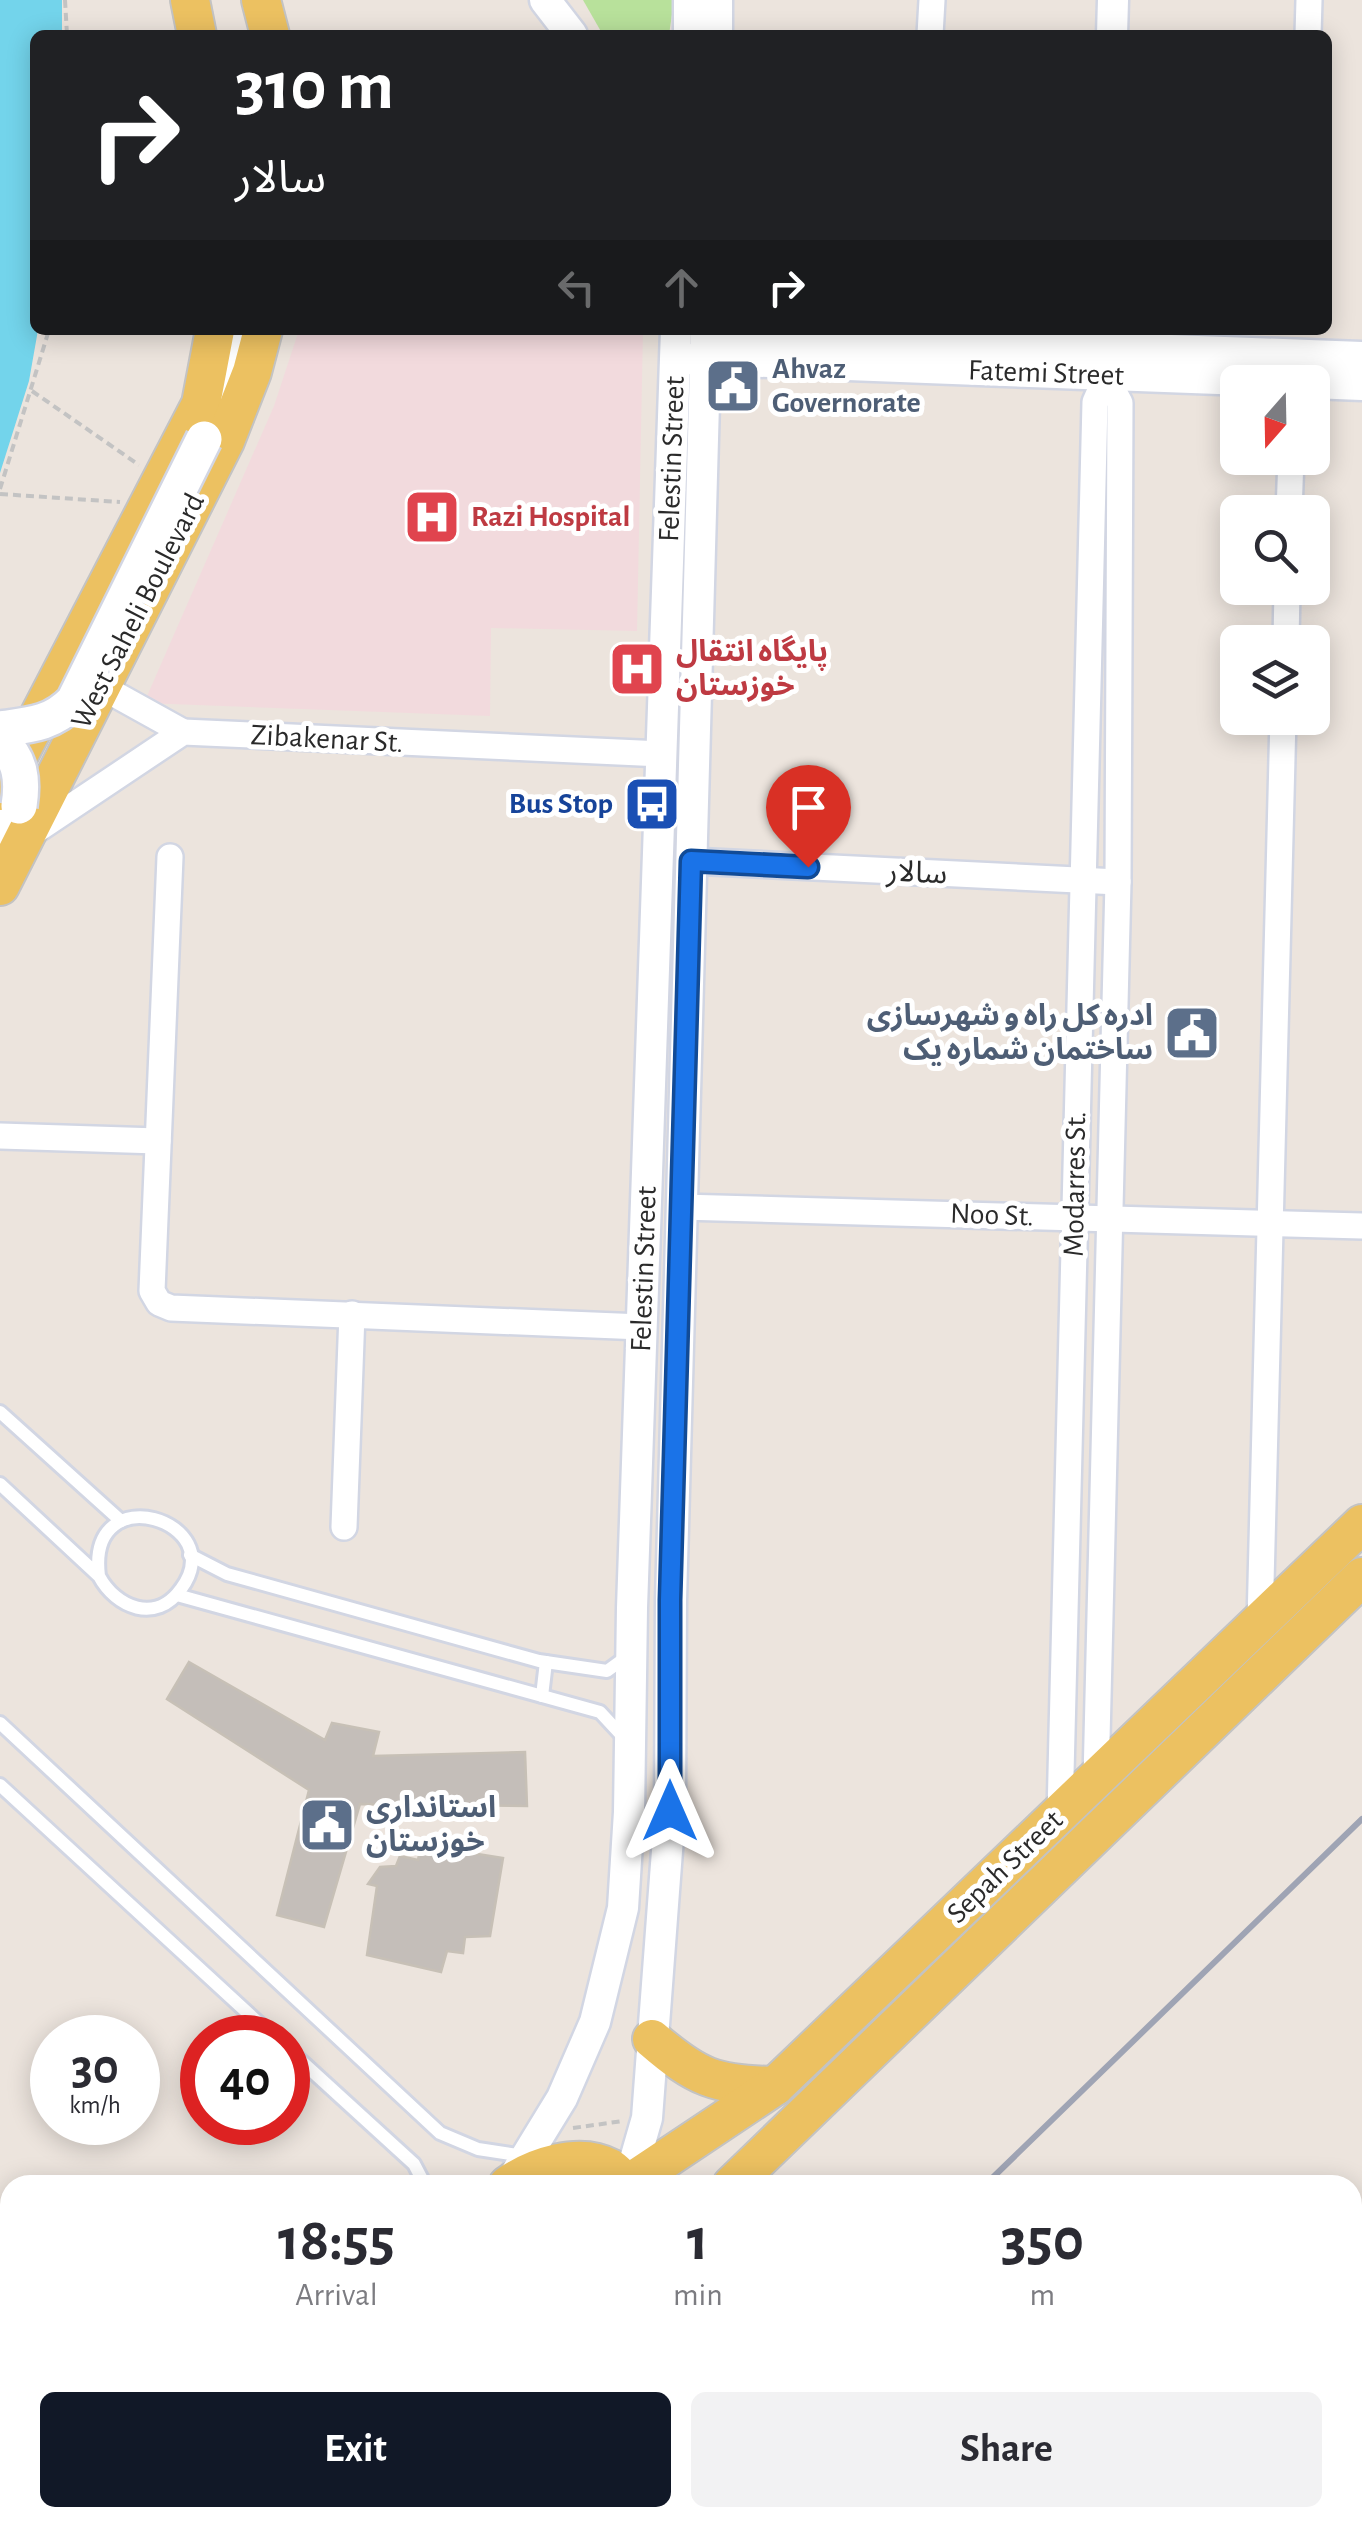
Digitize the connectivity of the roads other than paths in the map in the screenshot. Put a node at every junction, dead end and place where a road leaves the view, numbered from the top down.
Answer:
1 (190, 0) edge
2 (261, 0) edge
3 (545, 0) edge
4 (689, 0) edge
5 (717, 0) edge
6 (932, 0) edge
7 (1113, 0) edge
8 (1309, 0) edge
9 (196, 30) edge
10 (269, 30) edge
11 (569, 30) edge
12 (689, 30) edge
13 (716, 30) edge
14 (930, 30) edge
15 (1112, 30) edge
16 (1308, 30) edge
17 (214, 335) edge
18 (234, 335) edge
19 (262, 335) edge
20 (916, 335) edge
21 (694, 342) edge
22 (1105, 352) edge
23 (1298, 356) edge
24 (1362, 357) edge
25 (1330, 384) edge
26 (1362, 385) edge
27 (203, 421) junction
28 (100, 686) junction
29 (0, 729) edge
30 (183, 732) junction
31 (1282, 735) edge
32 (0, 741) edge
33 (662, 754) junction
34 (0, 791) edge
35 (12, 841) edge
36 (170, 857) dead end
37 (691, 861) junction
38 (1082, 882) junction
39 (1118, 882) junction
40 (0, 886) edge
41 (0, 1136) edge
42 (158, 1141) junction
43 (681, 1207) junction
44 (1074, 1218) junction
45 (1108, 1219) junction
46 (1268, 1223) junction
47 (1362, 1226) edge
48 (352, 1314) junction
49 (642, 1327) junction
50 (0, 1412) edge
51 (0, 1484) edge
52 (636, 1493) junction
53 (673, 1495) junction
54 (122, 1521) junction
55 (1362, 1524) edge
56 (344, 1527) dead end
57 (190, 1555) junction
58 (100, 1576) junction
59 (1362, 1577) edge
60 (177, 1595) junction
61 (1260, 1622) junction
62 (631, 1653) junction
63 (546, 1662) junction
64 (542, 1696) junction
65 (0, 1723) edge
66 (630, 1745) junction
67 (1096, 1779) junction
68 (0, 1785) edge
69 (1060, 1814) junction
70 (250, 2015) edge
71 (652, 2039) junction
72 (310, 2069) edge
73 (775, 2086) junction
74 (419, 2175) edge
75 (515, 2175) edge
76 (618, 2175) edge
77 (631, 2175) edge
78 (642, 2175) edge
79 (742, 2175) edge

1 - 9 main road
2 - 10 main road
3 - 11 street
4 - 12 street
5 - 13 street
6 - 14 street
7 - 15 street
8 - 16 street
17 - 27 main road, West Saheli Boulevard
18 - 27 main road
19 - 28 main road, West Saheli Boulevard
20 - 21 street, Fatemi Street
20 - 22 street, Fatemi Street
21 - 22 street, Fatemi Street
21 - 33 street, Felestin Street
21 - 37 street, Felestin Street
22 - 23 street, Fatemi Street
22 - 38 street, Modarres St.
22 - 39 street, Modarres St.
23 - 24 street, Fatemi Street
25 - 26 street
27 - 29 main road, bridge
27 - 34 main road, West Saheli Boulevard
28 - 30 street
28 - 35 main road, West Saheli Boulevard
30 - 33 street, Zibakenar St.
30 - 35 street
31 - 46 street
32 - 35 main road, bridge
33 - 49 street, Felestin Street
35 - 40 main road, West Saheli Boulevard
36 - 42 street
37 - 38 street, سالار
37 - 43 street, Felestin Street
38 - 39 street, سالار
38 - 44 street, Modarres St.
39 - 45 street, Modarres St.
41 - 42 street
42 - 48 street
43 - 44 street, Noo St.
43 - 53 street, Felestin Street
44 - 45 street, Noo St.
44 - 69 street, Modarres St.
45 - 46 street, Noo St.
45 - 67 street, Modarres St.
46 - 47 street, Noo St.
46 - 61 street
48 - 49 street
48 - 56 street
49 - 52 street, Felestin Street
50 - 54 lane
51 - 58 lane
52 - 53 street
52 - 62 street, Felestin Street
53 - 71 street, Felestin Street
54 - 57 lane
54 - 58 lane
55 - 61 main road, Sepah Street
57 - 60 lane
57 - 63 lane
58 - 60 lane
59 - 79 main road, Sepah Street
60 - 64 lane
61 - 67 main road, Sepah Street
62 - 63 lane
62 - 66 street, Felestin Street
63 - 64 lane
64 - 66 lane
65 - 75 lane
66 - 75 street, Felestin Street
67 - 69 main road, Sepah Street
68 - 70 lane
69 - 73 main road, Sepah Street
71 - 73 main road
71 - 77 street, Felestin Street
72 - 74 lane
73 - 78 main road, Sepah Street
75 - 76 main road

